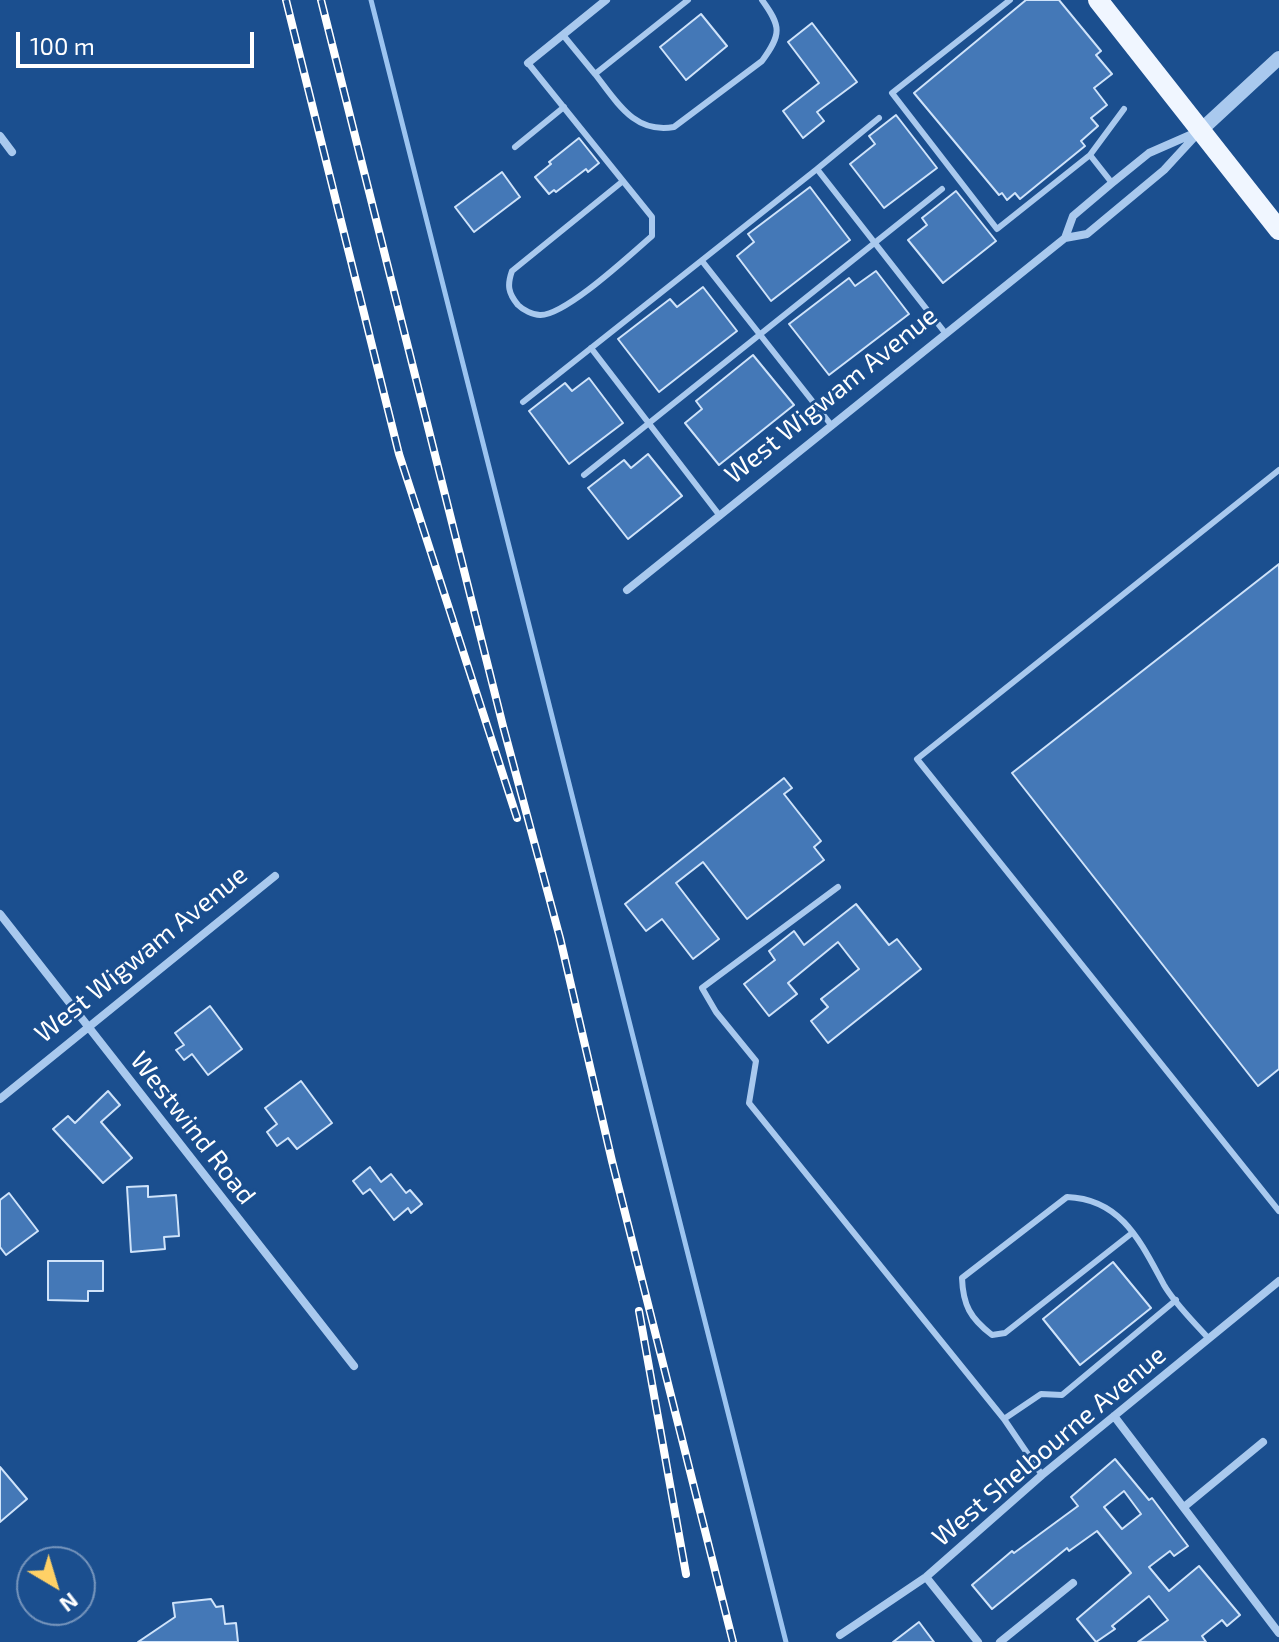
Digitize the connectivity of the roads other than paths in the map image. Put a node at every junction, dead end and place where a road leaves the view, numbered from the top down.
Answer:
1 (606, 0) edge
2 (688, 0) edge
3 (762, 0) edge
4 (1010, 0) edge
5 (1098, 0) edge
6 (563, 35) junction
7 (1279, 58) edge
8 (528, 63) joint
9 (595, 74) junction
10 (564, 107) junction
11 (1124, 109) dead end
12 (879, 118) dead end
13 (1201, 130) junction
14 (0, 136) edge
15 (515, 147) dead end
16 (12, 152) dead end
17 (1090, 155) junction
18 (817, 169) junction
19 (623, 181) junction
20 (1112, 183) junction
21 (942, 189) dead end
22 (1279, 230) edge
23 (1065, 238) junction
24 (874, 242) junction
25 (702, 261) junction
26 (759, 333) junction
27 (946, 334) junction
28 (591, 348) junction
29 (523, 402) dead end
30 (649, 423) junction
31 (832, 426) junction
32 (1279, 470) edge
33 (584, 475) dead end
34 (720, 516) junction
35 (627, 590) dead end
36 (275, 876) dead end
37 (838, 887) dead end
38 (0, 914) edge
39 (88, 1027) junction
40 (0, 1099) edge
41 (1279, 1211) edge
42 (1132, 1233) junction
43 (1279, 1281) edge
44 (1176, 1300) junction
45 (1209, 1339) junction
46 (354, 1366) dead end
47 (1114, 1416) junction
48 (1004, 1419) junction
49 (1263, 1442) dead end
50 (1042, 1475) junction
51 (1184, 1507) junction
52 (926, 1577) junction
53 (1073, 1583) dead end
54 (1279, 1633) edge
55 (840, 1635) dead end
56 (978, 1642) edge
57 (1000, 1642) edge

1 - 6 street
2 - 9 lane
3 - 9 lane
4 - 17 lane
5 - 13 main road
6 - 8 street
6 - 9 lane
7 - 13 street, West Wigwam Avenue
8 - 10 lane
10 - 15 lane
10 - 19 lane
11 - 17 lane
12 - 18 lane
13 - 20 street, West Wigwam Avenue
13 - 22 main road
13 - 23 street, West Wigwam Avenue
14 - 16 street
17 - 20 lane
18 - 24 lane
18 - 25 lane
19 - 19 lane
20 - 23 street, West Wigwam Avenue
21 - 24 lane
23 - 27 street, West Wigwam Avenue
24 - 26 lane
24 - 27 lane
25 - 26 lane
25 - 28 lane
26 - 30 lane
26 - 31 lane
27 - 31 street, West Wigwam Avenue
28 - 29 lane
28 - 30 lane
30 - 33 lane
30 - 34 lane
31 - 34 street, West Wigwam Avenue
32 - 41 lane
34 - 35 street, West Wigwam Avenue
36 - 39 street, West Wigwam Avenue
37 - 48 lane
38 - 39 street, Westwind Road
39 - 40 street, West Wigwam Avenue
39 - 46 street, Westwind Road
42 - 42 lane
42 - 44 lane
43 - 45 street, West Shelbourne Avenue
44 - 45 lane
44 - 48 lane
45 - 47 street, West Shelbourne Avenue
47 - 50 street, West Shelbourne Avenue
47 - 51 street
48 - 50 lane
49 - 51 street
50 - 52 street, West Shelbourne Avenue
51 - 54 street
52 - 55 street, West Shelbourne Avenue
52 - 56 street
53 - 57 street

